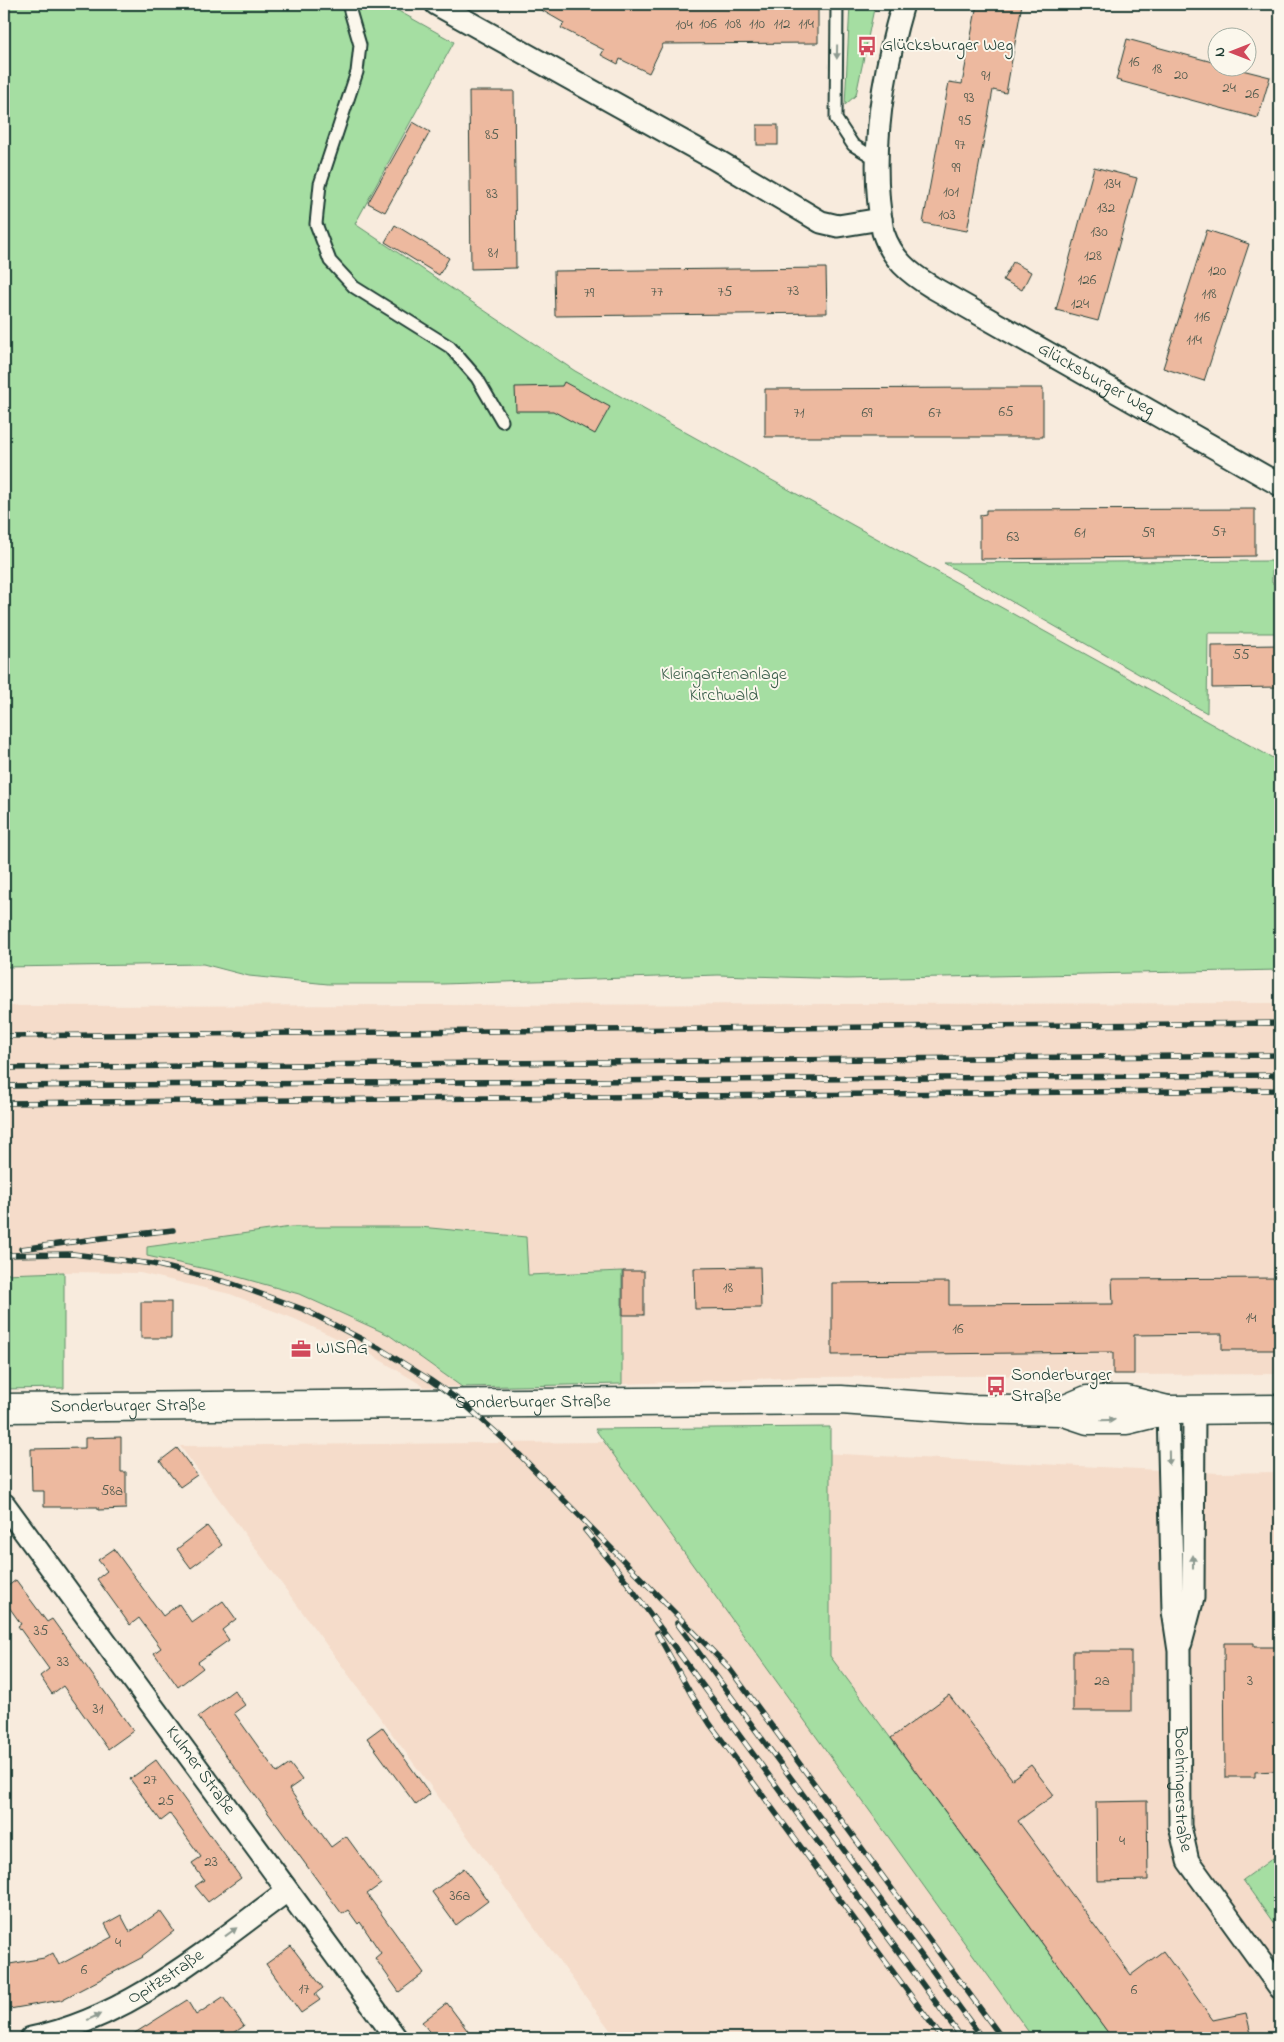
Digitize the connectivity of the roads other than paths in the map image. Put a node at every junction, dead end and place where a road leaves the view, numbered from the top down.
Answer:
1 (348, 4) edge
2 (436, 4) edge
3 (838, 4) edge
4 (903, 4) edge
5 (878, 160) junction
6 (881, 219) junction
7 (502, 421) dead end
8 (1280, 485) edge
9 (4, 1408) edge
10 (1280, 1409) edge
11 (1181, 1410) junction
12 (4, 1504) edge
13 (287, 1891) junction
14 (1280, 1988) edge
15 (31, 2038) edge
16 (396, 2038) edge

1 - 7 lane
2 - 6 street
3 -> 5 lane
4 - 5 street, Glücksburger Weg
5 - 6 street, Glücksburger Weg
6 - 8 street, Glücksburger Weg
9 - 11 street, Sonderburger Straße
10 - 11 street, Sonderburger Straße
11 - 14 street, Boehringerstraße
12 - 13 street, Kulmer Straße
15 -> 13 street, Opitzstraße
13 - 16 street, Kulmer Straße

